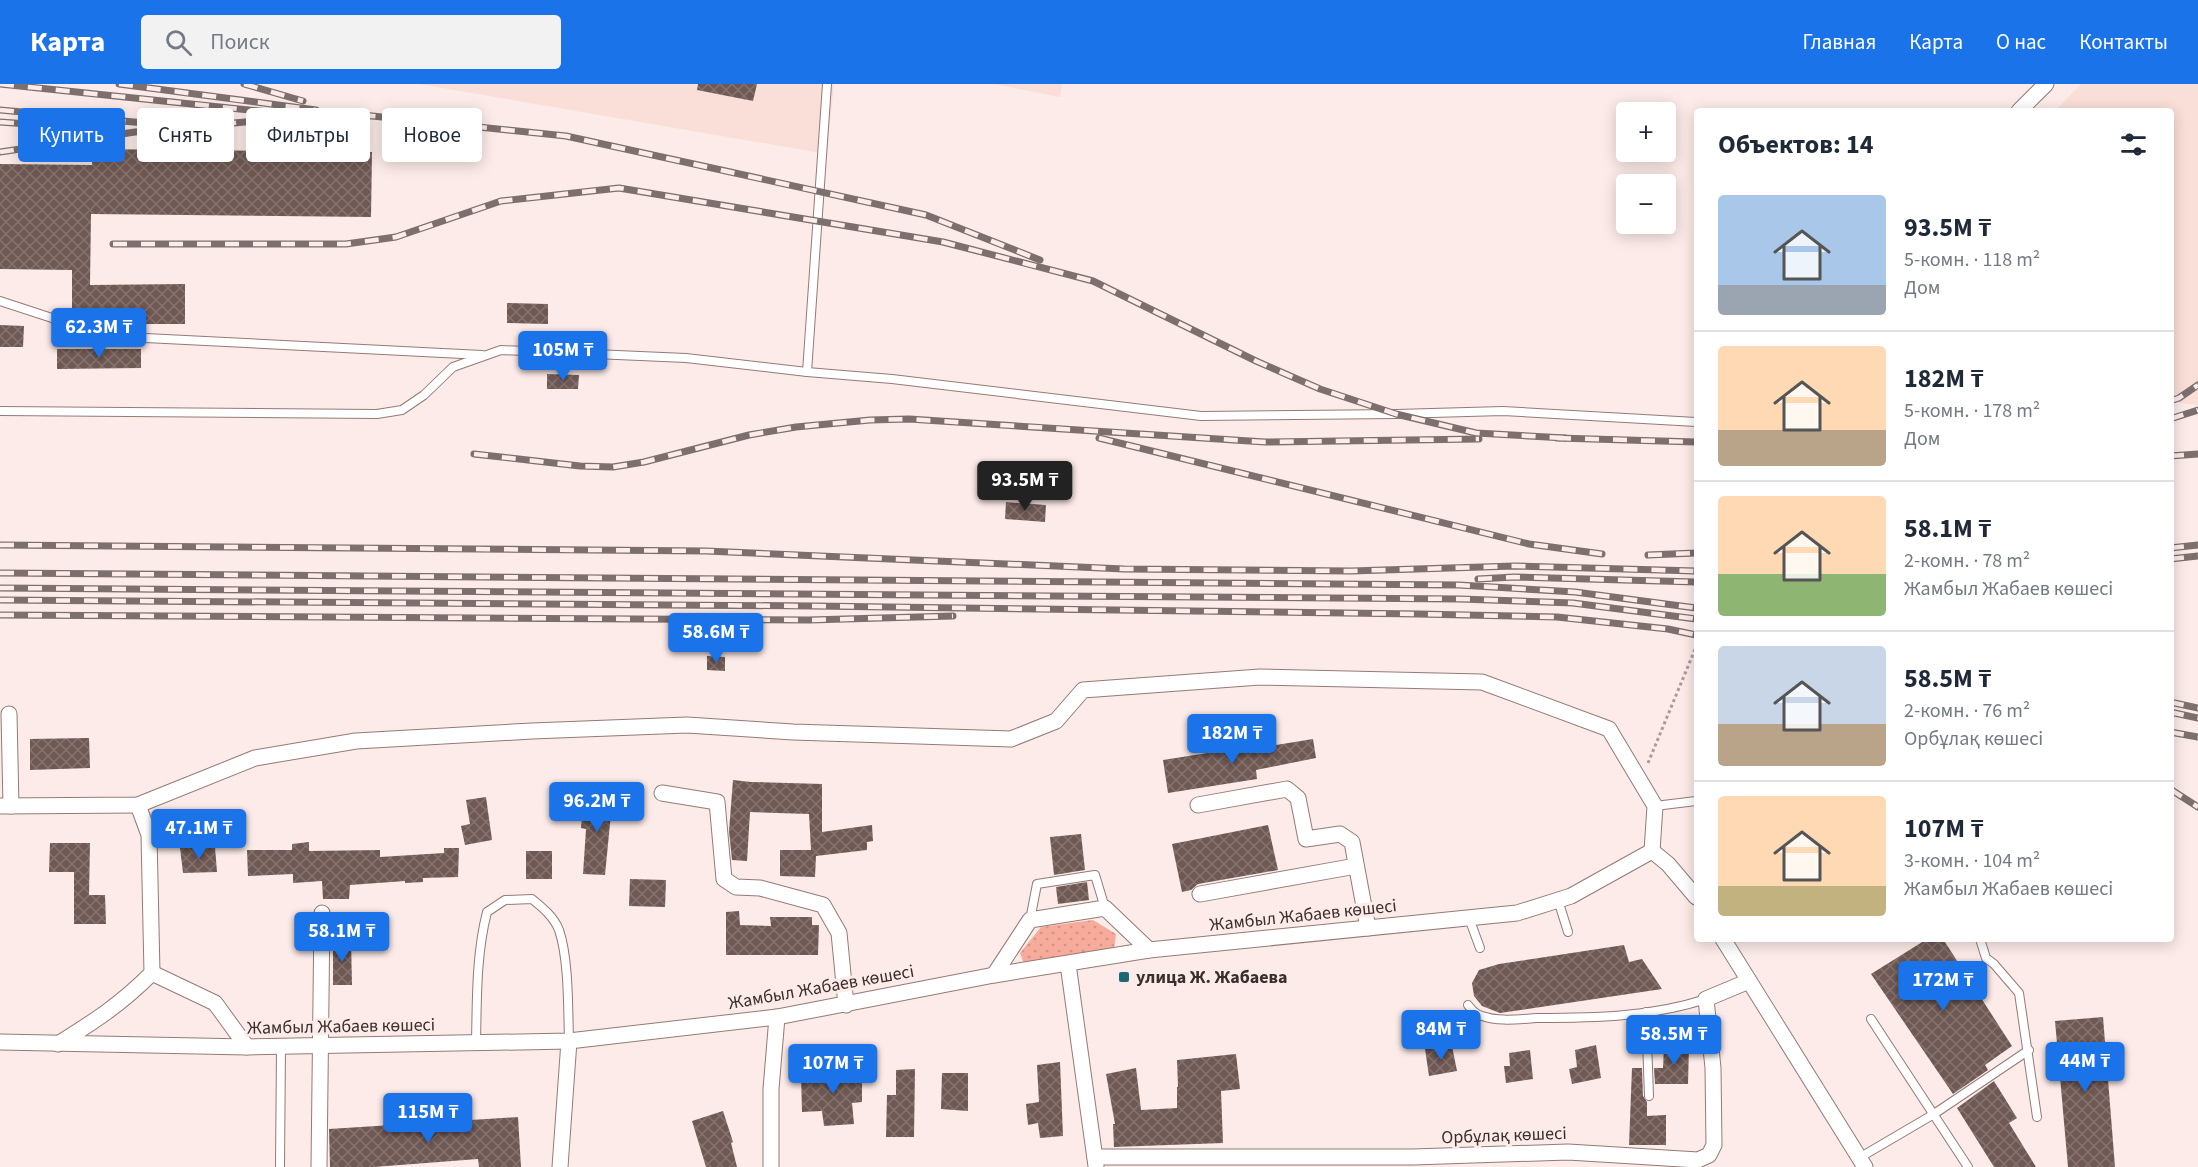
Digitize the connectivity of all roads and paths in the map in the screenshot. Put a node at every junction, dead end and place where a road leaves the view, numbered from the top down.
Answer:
1 (827, 84) edge
2 (2046, 84) edge
3 (2022, 108) edge
4 (0, 301) edge
5 (487, 356) junction
6 (807, 372) junction
7 (0, 411) edge
8 (1694, 422) edge
9 (1694, 652) edge
10 (9, 714) dead end
11 (1640, 781) junction
12 (662, 793) dead end
13 (1694, 801) edge
14 (138, 805) junction
15 (1198, 805) dead end
16 (5, 806) edge
17 (1655, 806) junction
18 (1652, 851) junction
19 (1356, 866) junction
20 (1200, 894) dead end
21 (1694, 895) edge
22 (1558, 900) junction
23 (1105, 908) junction
24 (322, 913) dead end
25 (1469, 918) junction
26 (1030, 920) junction
27 (1368, 928) junction
28 (1568, 932) dead end
29 (1724, 942) edge
30 (1981, 942) edge
31 (1480, 948) dead end
32 (1149, 950) junction
33 (1068, 964) junction
34 (152, 973) junction
35 (994, 975) junction
36 (1749, 981) junction
37 (1706, 999) junction
38 (846, 1005) junction
39 (1468, 1005) dead end
40 (1646, 1012) junction
41 (777, 1017) junction
42 (1871, 1019) dead end
43 (570, 1041) junction
44 (0, 1042) edge
45 (476, 1043) junction
46 (58, 1044) junction
47 (319, 1045) junction
48 (281, 1046) junction
49 (247, 1047) junction
50 (2029, 1050) junction
51 (1648, 1096) dead end
52 (1934, 1114) junction
53 (2037, 1117) dead end
54 (1096, 1162) edge
55 (1862, 1163) edge
56 (280, 1167) edge
57 (319, 1167) edge
58 (560, 1167) edge
59 (771, 1167) edge
60 (1968, 1167) edge

1 - 6 lane
2 - 3 street
4 - 5 lane
5 - 6 lane
5 - 7 lane
6 - 8 lane
9 - 11 path
10 - 16 street
11 - 14 street
11 - 17 street
12 - 38 street
13 - 17 lane
14 - 16 street
14 - 34 street
15 - 19 street
17 - 18 street
18 - 21 street
18 - 22 street, Жамбыл Жабаев көшесі
19 - 20 street
19 - 27 street
22 - 25 street, Жамбыл Жабаев көшесі
22 - 28 lane
23 - 26 street
23 - 26 lane
23 - 32 street
24 - 47 street
25 - 27 street, Жамбыл Жабаев көшесі
25 - 31 lane
26 - 35 street
27 - 32 street, Жамбыл Жабаев көшесі
29 - 36 street
30 - 50 lane
32 - 33 street, Жамбыл Жабаев көшесі
33 - 35 street, Жамбыл Жабаев көшесі
33 - 54 street
34 - 46 street
34 - 49 street
35 - 38 street, Жамбыл Жабаев көшесі
36 - 37 street
36 - 55 street
37 - 40 lane
37 - 54 street, Орбұлақ көшесі
38 - 41 street, Жамбыл Жабаев көшесі
39 - 40 lane
40 - 51 lane
41 - 43 street, Жамбыл Жабаев көшесі
41 - 59 street
42 - 52 lane
43 - 45 street, Жамбыл Жабаев көшесі
43 - 45 lane
43 - 58 street
44 - 46 street, Жамбыл Жабаев көшесі
45 - 47 street, Жамбыл Жабаев көшесі
46 - 49 street, Жамбыл Жабаев көшесі
47 - 48 street, Жамбыл Жабаев көшесі
47 - 57 street
48 - 49 street, Жамбыл Жабаев көшесі
48 - 56 lane
50 - 52 lane
50 - 53 lane
52 - 55 lane
52 - 60 lane

